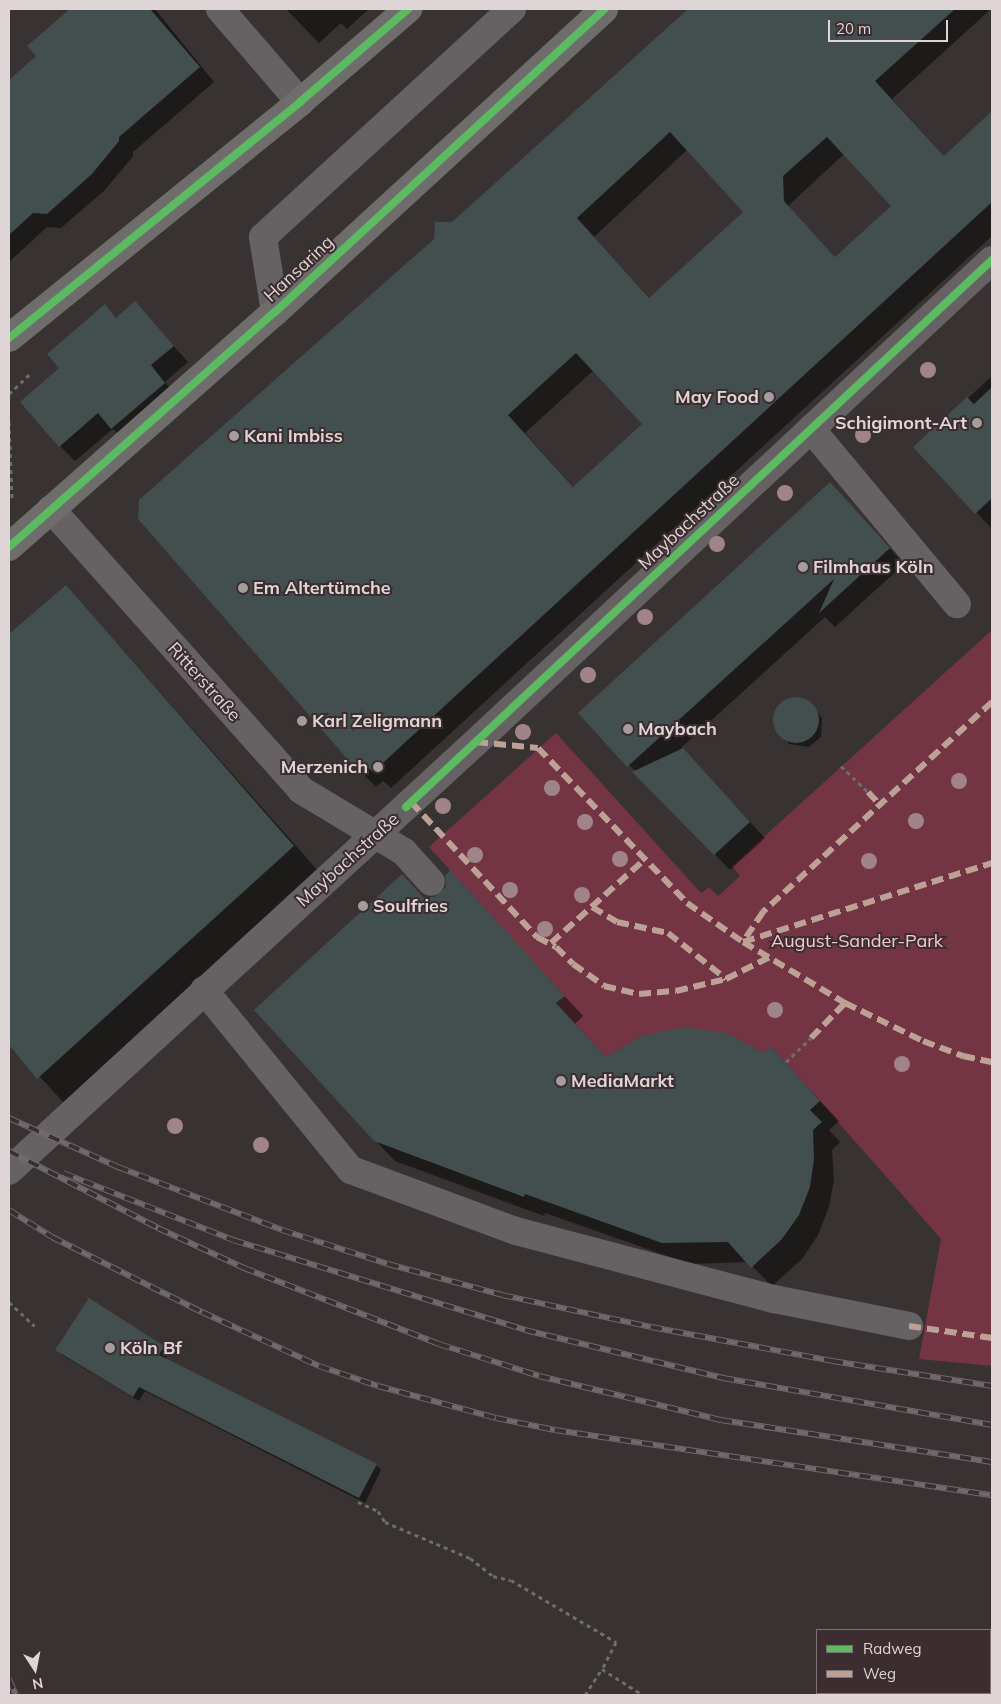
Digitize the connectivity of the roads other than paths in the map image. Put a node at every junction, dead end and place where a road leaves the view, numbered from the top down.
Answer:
1 (220, 9) edge
2 (408, 9) edge
3 (512, 9) edge
4 (604, 9) edge
5 (300, 102) junction
6 (992, 260) edge
7 (274, 312) junction
8 (9, 338) edge
9 (811, 429) junction
10 (51, 509) junction
11 (9, 547) edge
12 (957, 604) dead end
13 (375, 835) junction
14 (431, 882) dead end
15 (204, 990) junction
16 (9, 1171) edge
17 (909, 1326) dead end

1 - 5 street
2 - 5 main road
3 - 7 street
4 - 7 main road, Hansaring
5 - 8 main road
6 - 9 street, Maybachstraße
7 - 10 main road, Hansaring
9 - 12 street
9 - 13 street, Maybachstraße
10 - 11 main road, Hansaring
10 - 13 street, Ritterstraße
13 - 14 street, Ritterstraße
13 - 15 street, Maybachstraße
15 - 16 street, Maybachstraße
15 - 17 street

